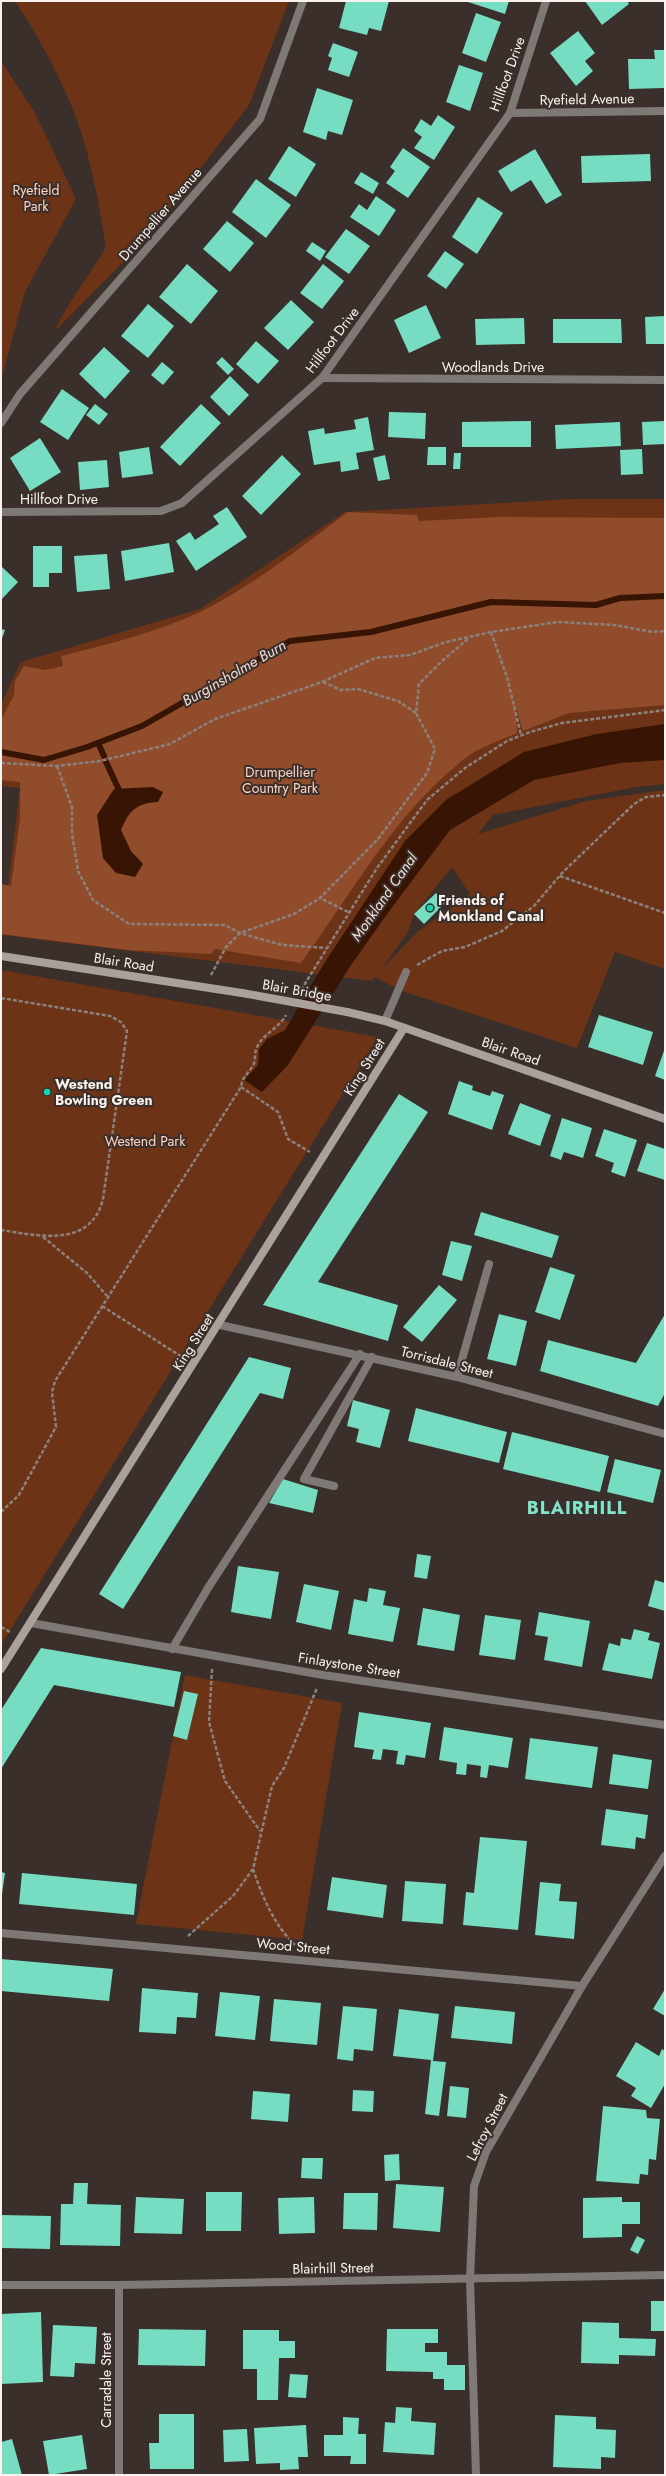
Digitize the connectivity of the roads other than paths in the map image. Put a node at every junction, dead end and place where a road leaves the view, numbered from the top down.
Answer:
1 (303, 1) edge
2 (546, 1) edge
3 (665, 111) edge
4 (510, 113) junction
5 (322, 378) junction
6 (665, 380) edge
7 (1, 423) edge
8 (1, 512) edge
9 (1, 956) edge
10 (406, 972) road end
11 (242, 993) joint
12 (347, 1012) joint
13 (385, 1021) junction
14 (404, 1028) junction
15 (665, 1119) edge
16 (489, 1264) dead end
17 (220, 1325) junction
18 (360, 1354) junction
19 (372, 1357) junction
20 (457, 1377) junction
21 (665, 1434) edge
22 (334, 1486) dead end
23 (31, 1622) junction
24 (172, 1649) junction
25 (1, 1669) edge
26 (665, 1725) edge
27 (665, 1856) edge
28 (1, 1933) edge
29 (582, 1986) junction
30 (665, 2275) edge
31 (470, 2279) junction
32 (1, 2285) edge
33 (119, 2285) junction
34 (119, 2475) edge
35 (476, 2475) edge

1 - 7 street, Drumpellier Avenue
2 - 4 street, Hillfoot Drive
3 - 4 street, Ryefield Avenue
4 - 5 street, Hillfoot Drive
5 - 6 street, Woodlands Drive
5 - 8 street, Hillfoot Drive
9 - 11 street, Blair Road
10 - 13 street
11 - 12 street, Blair Bridge, bridge
12 - 13 street, Blair Road
13 - 14 street, Blair Road
14 - 15 street, Blair Road
14 - 17 street, King Street
16 - 20 street
17 - 18 street, Torrisdale Street
17 - 23 street, King Street
18 - 19 street, Torrisdale Street
18 - 24 street
19 - 20 street, Torrisdale Street
19 - 22 street
20 - 21 street, Torrisdale Street
23 - 24 street, Finlaystone Street
23 - 25 street, King Street
24 - 26 street, Finlaystone Street
27 - 29 street, Lefroy Street
28 - 29 street, Wood Street
29 - 31 street, Lefroy Street
30 - 31 street, Blairhill Street
31 - 33 street, Blairhill Street
31 - 35 street, Lefroy Street
32 - 33 street, Blairhill Street
33 - 34 street, Carradale Street

